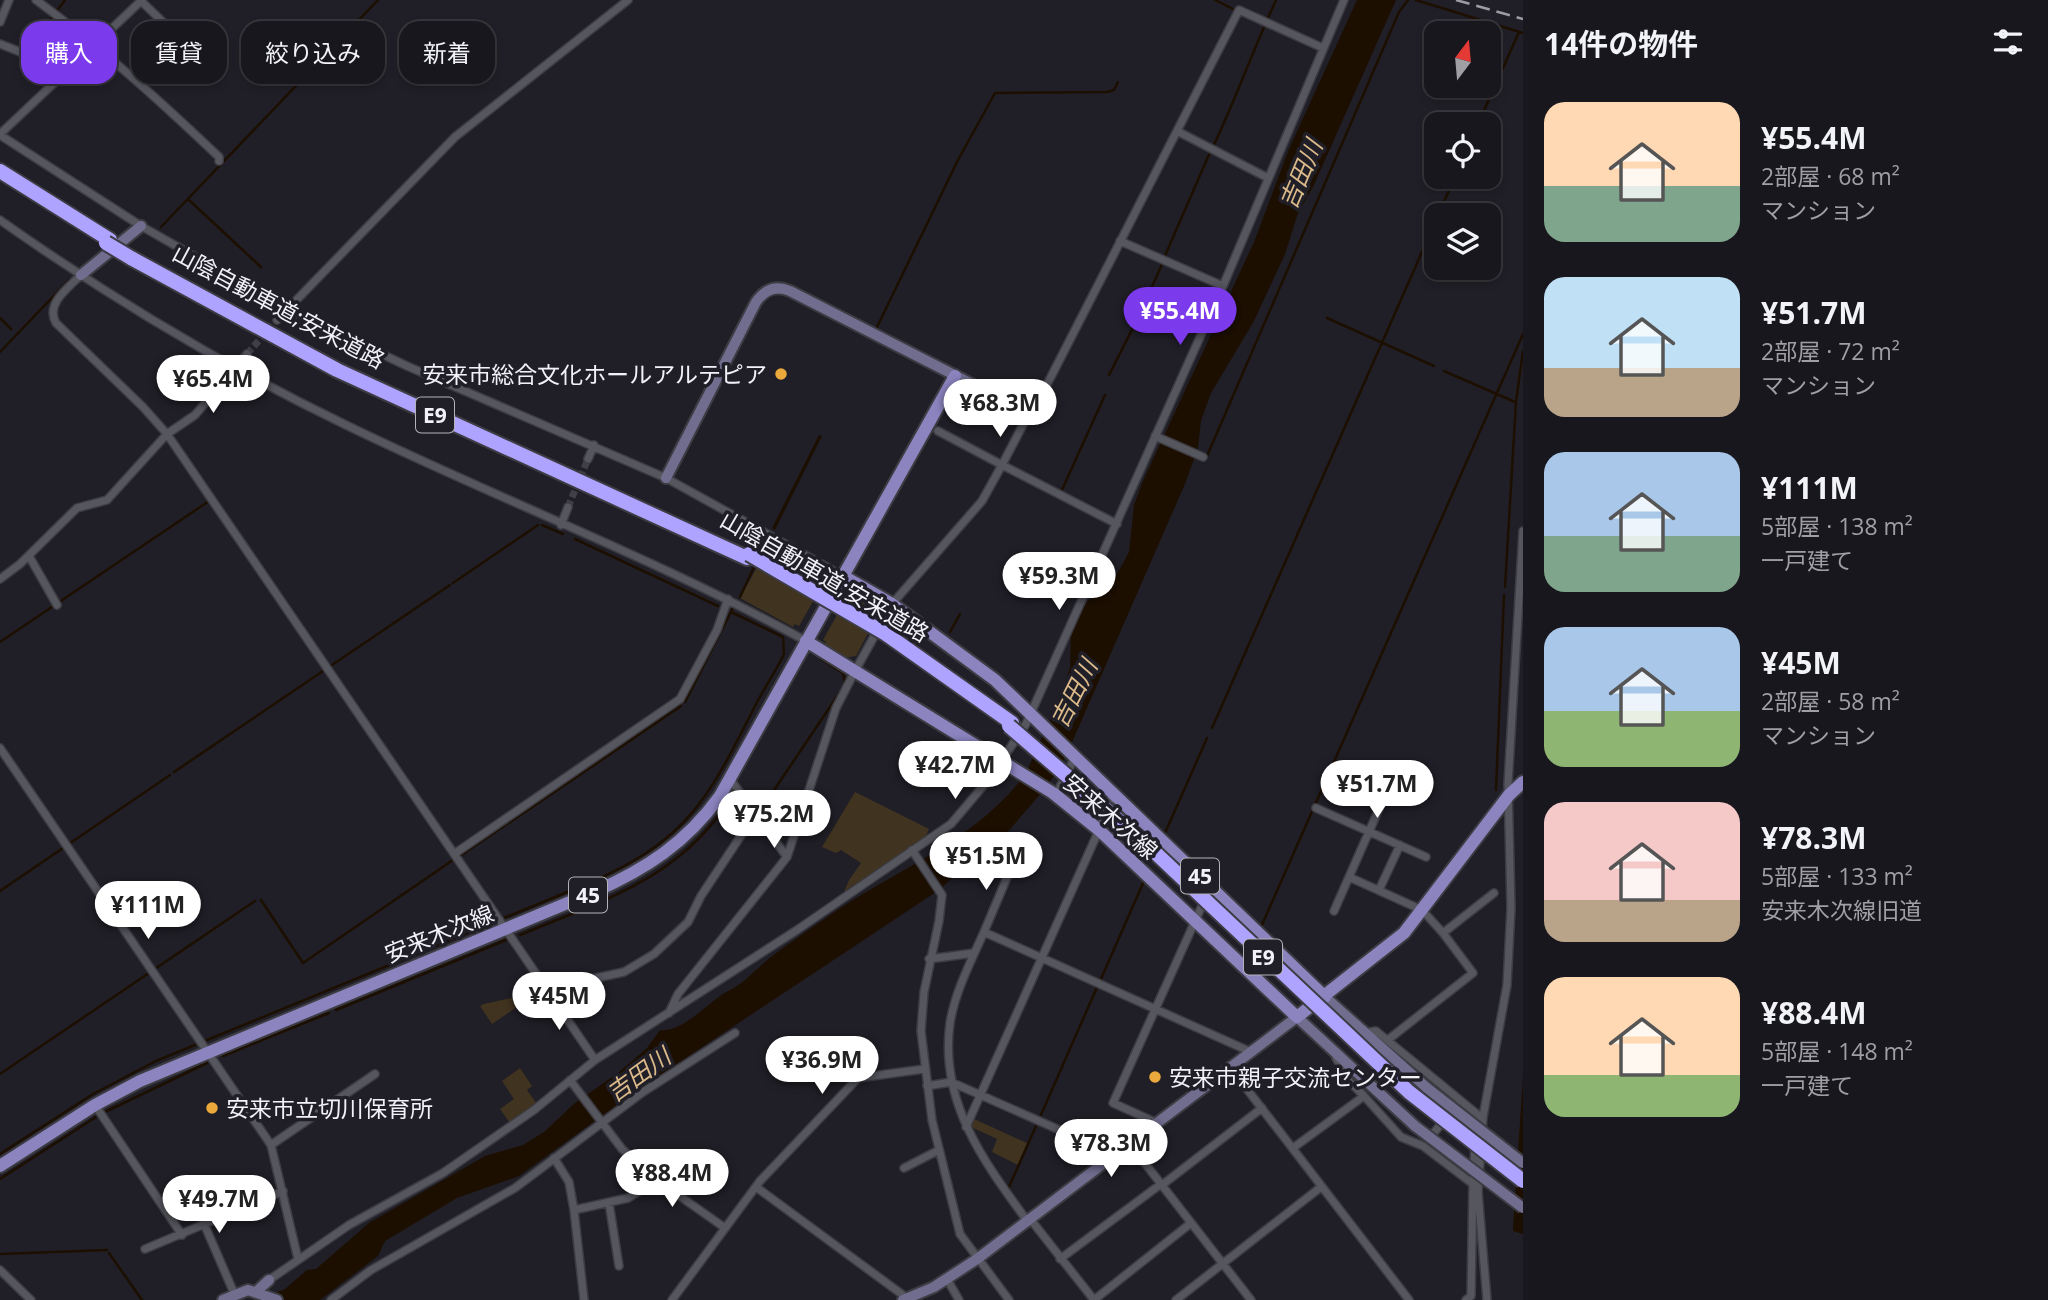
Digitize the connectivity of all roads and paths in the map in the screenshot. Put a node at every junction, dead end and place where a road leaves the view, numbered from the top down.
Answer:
1 (9, 0) edge
2 (36, 0) edge
3 (628, 0) edge
4 (1344, 0) edge
5 (141, 1) edge
6 (65, 21) edge
7 (162, 21) edge
8 (0, 22) edge
9 (117, 24) edge
10 (0, 44) edge
11 (1323, 48) junction
12 (21, 52) edge
13 (117, 63) edge
14 (53, 84) edge
15 (1177, 131) junction
16 (0, 135) edge
17 (219, 161) dead end
18 (0, 174) edge
19 (1268, 178) junction
20 (0, 220) edge
21 (141, 226) junction
22 (1120, 241) junction
23 (81, 275) junction
24 (1223, 286) junction
25 (287, 309) junction
26 (277, 320) tunnel mouth
27 (247, 354) tunnel mouth
28 (235, 367) junction
29 (955, 376) junction
30 (1021, 412) junction
31 (938, 431) dead end
32 (167, 434) junction
33 (1157, 436) junction
34 (594, 445) junction
35 (1202, 456) dead end
36 (588, 459) tunnel mouth
37 (1002, 465) junction
38 (666, 478) junction
39 (568, 507) tunnel mouth
40 (1117, 524) junction
41 (561, 525) junction
42 (1523, 531) edge
43 (29, 556) junction
44 (843, 576) junction
45 (0, 579) edge
46 (728, 598) junction
47 (892, 604) junction
48 (57, 605) dead end
49 (806, 641) junction
50 (855, 671) junction
51 (1032, 715) junction
52 (0, 748) edge
53 (1075, 757) junction
54 (1006, 761) junction
55 (730, 779) junction
56 (1516, 788) edge
57 (1113, 793) junction
58 (1055, 794) junction
59 (1316, 808) dead end
60 (1379, 809) dead end
61 (756, 813) junction
62 (1099, 830) junction
63 (1369, 832) junction
64 (1400, 845) junction
65 (1002, 849) dead end
66 (913, 851) junction
67 (454, 854) junction
68 (1426, 857) dead end
69 (787, 858) junction
70 (1349, 877) junction
71 (1210, 886) junction
72 (1379, 890) junction
73 (1494, 893) dead end
74 (1422, 910) junction
75 (1334, 911) dead end
76 (1196, 921) junction
77 (504, 929) junction
78 (984, 932) junction
79 (1443, 933) junction
80 (974, 953) junction
81 (1042, 958) junction
82 (929, 959) junction
83 (545, 989) junction
84 (1325, 997) junction
85 (1155, 1008) junction
86 (668, 1013) junction
87 (1297, 1017) junction
88 (735, 1033) dead end
89 (1364, 1033) junction
90 (1389, 1040) junction
91 (207, 1052) junction
92 (1251, 1052) junction
93 (1337, 1054) junction
94 (595, 1060) junction
95 (1230, 1067) junction
96 (924, 1069) junction
97 (375, 1074) dead end
98 (571, 1081) junction
99 (951, 1082) junction
100 (926, 1086) junction
101 (982, 1095) junction
102 (1364, 1096) junction
103 (1459, 1102) junction
104 (95, 1105) junction
105 (1262, 1108) junction
106 (1480, 1116) junction
107 (601, 1122) junction
108 (1157, 1123) junction
109 (966, 1127) junction
110 (1130, 1144) junction
111 (271, 1145) junction
112 (1423, 1146) junction
113 (1293, 1148) junction
114 (939, 1150) junction
115 (1116, 1155) junction
116 (554, 1158) junction
117 (1523, 1163) edge
118 (0, 1166) edge
119 (904, 1168) dead end
120 (1523, 1178) edge
121 (657, 1181) junction
122 (1161, 1184) junction
123 (1321, 1187) junction
124 (220, 1188) dead end
125 (756, 1188) junction
126 (1475, 1189) junction
127 (283, 1191) junction
128 (609, 1203) junction
129 (1523, 1208) edge
130 (574, 1210) junction
131 (224, 1217) junction
132 (1030, 1221) junction
133 (1191, 1223) junction
134 (205, 1226) junction
135 (725, 1228) junction
136 (182, 1235) junction
137 (145, 1250) dead end
138 (298, 1259) junction
139 (976, 1259) junction
140 (1060, 1259) junction
141 (1222, 1264) junction
142 (619, 1266) dead end
143 (0, 1270) edge
144 (947, 1279) junction
145 (269, 1280) joint
146 (259, 1291) junction
147 (234, 1293) junction
148 (905, 1299) edge
149 (31, 1300) edge
150 (223, 1300) edge
151 (277, 1300) edge
152 (331, 1300) edge
153 (584, 1300) edge
154 (672, 1300) edge
155 (958, 1300) edge
156 (1009, 1300) edge
157 (1094, 1300) edge
158 (1176, 1300) edge
159 (1251, 1300) edge
160 (1409, 1300) edge
161 (1466, 1300) edge
162 (1488, 1300) edge

1 - 8 street
2 - 6 street
3 - 25 street
4 - 11 street
5 - 7 street
5 - 9 street
10 - 12 street
11 - 15 street
11 - 19 street
13 - 17 street
14 - 16 street
15 - 19 street
15 - 22 street
16 - 21 street
18 - 120 highway, 山陰自動車道;安来道路 / E9, bridge
19 - 24 street
20 - 23 street
21 - 23 street
21 - 25 street
22 - 24 street
22 - 30 street
23 - 28 street
23 - 32 street
24 - 33 street
25 - 26 street
25 - 34 street
27 - 28 street
28 - 32 street
28 - 41 street
29 - 30 street
29 - 38 street
29 - 44 main road, 安来木次線 / 45
30 - 37 street
31 - 37 street
32 - 43 street
32 - 67 street
33 - 35 street
33 - 40 street
34 - 36 street
34 - 38 street
37 - 40 street
37 - 47 street
38 - 44 street
39 - 41 street
40 - 51 street
41 - 46 street
42 - 56 street
43 - 45 street
43 - 48 street
44 - 47 main road, 安来木次線 / 45
44 - 49 main road, 安来木次線 / 45
46 - 49 street
46 - 67 street
47 - 50 street
47 - 51 main road, 安来木次線 / 45
49 - 50 main road, 安来木次線 / 45
49 - 55 main road, 安来木次線 / 45
50 - 54 main road, 安来木次線 / 45
50 - 69 street
51 - 53 main road, 安来木次線 / 45
51 - 54 street
52 - 91 street
53 - 57 main road, 安来木次線 / 45
53 - 58 street
54 - 58 main road, 安来木次線 / 45
54 - 66 street
55 - 61 street
55 - 77 main road, 安来木次線 / 45
56 - 74 main road
56 - 106 street
57 - 62 street
57 - 71 main road, 安来木次線 / 45
58 - 62 main road, 安来木次線 / 45
59 - 63 street
60 - 63 street
61 - 69 street
61 - 83 street
62 - 76 main road, 安来木次線 / 45
62 - 81 street
63 - 64 street
63 - 70 street
64 - 68 street
64 - 72 street
65 - 78 street
66 - 82 street
66 - 86 street
67 - 77 street
69 - 86 street
70 - 72 street
70 - 75 street
71 - 76 street
71 - 84 main road, 安来木次線 / 45
72 - 74 street
73 - 79 street
74 - 79 street
74 - 84 main road
76 - 85 street
76 - 87 main road, 安来木次線 / 45
77 - 83 street
77 - 91 main road, 安来木次線 / 45
78 - 80 street
78 - 81 street
79 - 90 street
80 - 82 street
80 - 99 street
81 - 85 street
81 - 101 street
82 - 96 street
83 - 94 street
84 - 87 main road
84 - 89 street
85 - 92 street
85 - 108 street
86 - 94 street
87 - 92 street
87 - 93 street
88 - 107 street
89 - 90 street
89 - 117 street, bridge
90 - 103 street
91 - 104 main road, 安来木次線 / 45
91 - 111 street
92 - 95 street
93 - 102 street
93 - 129 street, bridge
94 - 98 street
95 - 105 street
95 - 108 street
96 - 100 street
96 - 125 street
97 - 111 street
98 - 107 street
98 - 138 street
99 - 100 street
99 - 101 street
99 - 109 street
100 - 114 street
101 - 109 street
101 - 115 street
102 - 112 street
102 - 113 street
103 - 106 street
103 - 112 street
104 - 118 main road, 安来木次線 / 45
104 - 136 street
105 - 113 street
105 - 122 street
106 - 126 street
107 - 116 street
107 - 121 street
108 - 110 street
109 - 132 street
110 - 115 street
110 - 122 street
111 - 127 street
112 - 126 street
113 - 123 street
114 - 119 street
114 - 139 street
115 - 132 street
116 - 130 street
116 - 152 street
121 - 128 street
121 - 135 street
122 - 133 street
122 - 140 street
123 - 141 street
123 - 160 street
124 - 131 street
125 - 135 street
125 - 148 street
126 - 161 street
126 - 162 street
127 - 131 street
127 - 138 street
128 - 130 street
128 - 142 street
130 - 153 street
131 - 134 street
132 - 139 street
132 - 140 street
133 - 141 street
133 - 157 street
134 - 136 street
134 - 147 street
135 - 154 street
136 - 137 street
138 - 145 street
139 - 144 street
139 - 156 street
140 - 157 street
141 - 158 street
141 - 159 street
143 - 149 street
144 - 148 street
144 - 155 street
145 - 146 street
146 - 147 street
146 - 151 street
147 - 150 street

